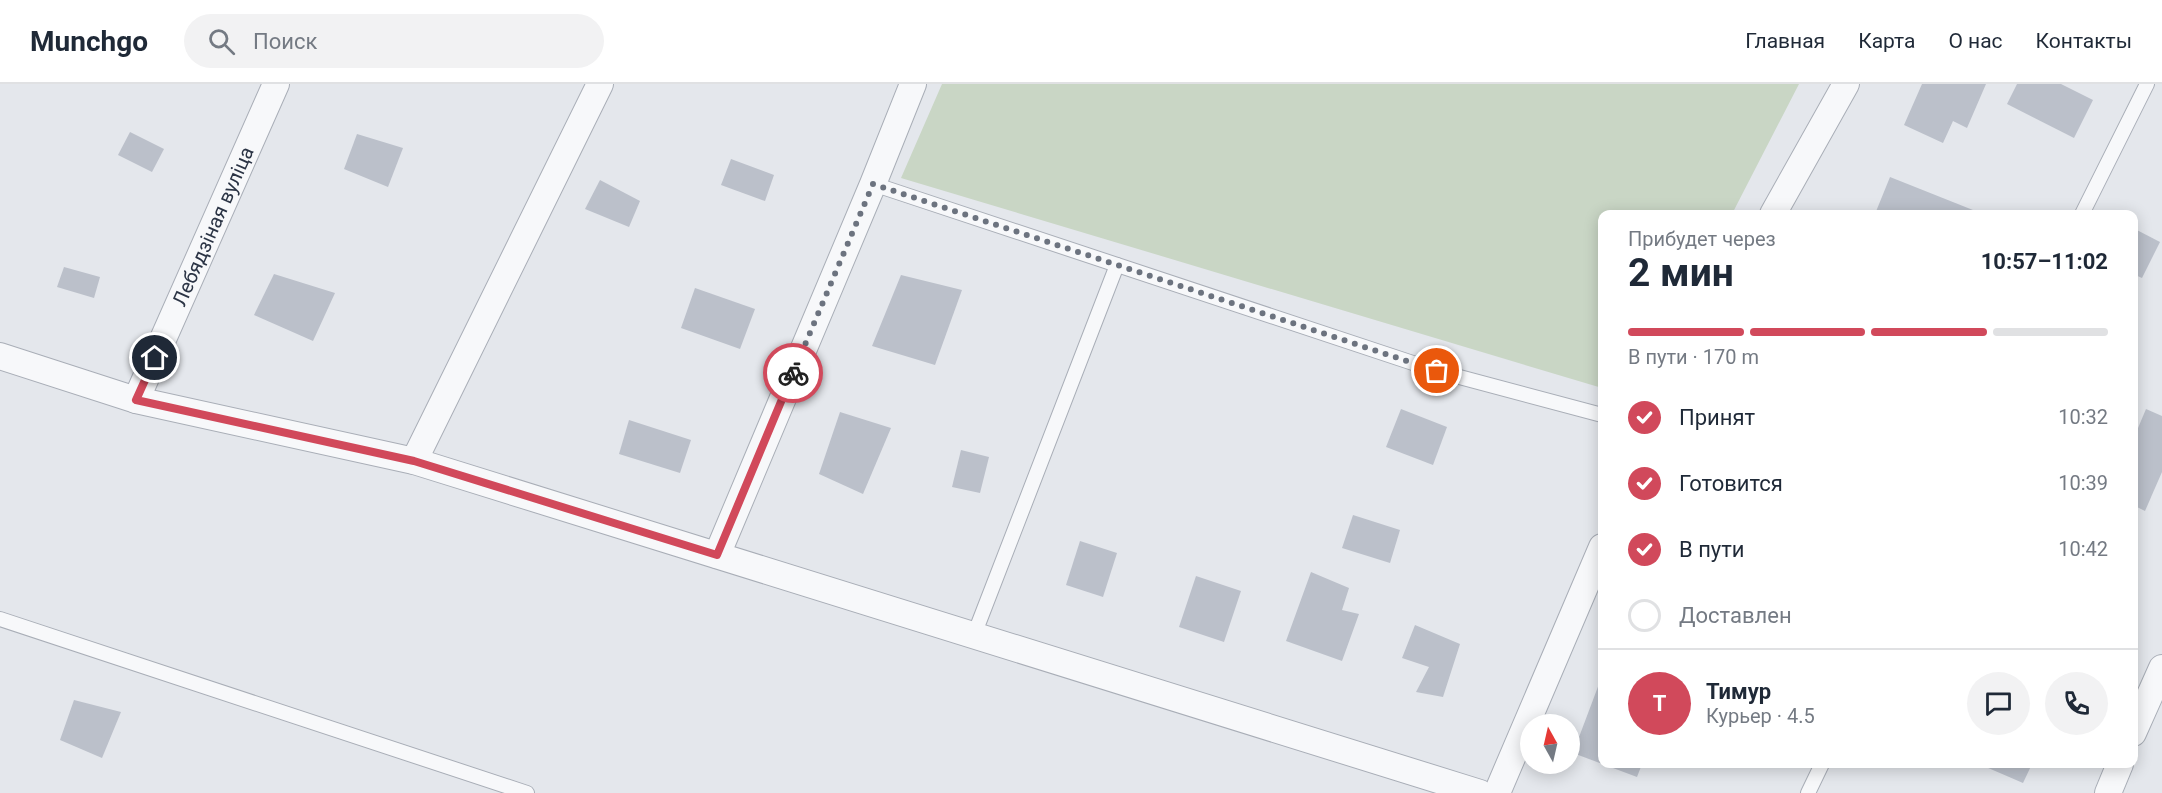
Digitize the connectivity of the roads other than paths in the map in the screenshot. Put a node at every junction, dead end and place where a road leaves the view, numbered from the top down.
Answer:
1 (276, 84) edge
2 (600, 84) edge
3 (913, 84) edge
4 (1846, 84) edge
5 (2147, 84) edge
6 (873, 184) junction
7 (1775, 210) edge
8 (2084, 210) edge
9 (1117, 264) junction
10 (0, 356) edge
11 (136, 400) junction
12 (1598, 414) edge
13 (414, 461) junction
14 (717, 555) junction
15 (1598, 556) edge
16 (0, 618) edge
17 (974, 635) junction
18 (2162, 668) edge
19 (2138, 722) edge
20 (1820, 768) edge
21 (2118, 768) edge
22 (527, 793) edge
23 (1480, 793) edge
24 (1497, 793) edge
25 (1808, 793) edge
26 (2108, 793) edge

1 - 11 street, Лебядзіная вуліца
2 - 13 street
3 - 6 street
4 - 7 street
5 - 8 lane
6 - 9 lane
6 - 14 street
9 - 12 lane
9 - 17 lane
10 - 11 street
11 - 13 street
13 - 14 street
14 - 17 street
15 - 24 street
16 - 22 lane
17 - 23 street
18 - 19 street
20 - 25 lane
21 - 26 street

